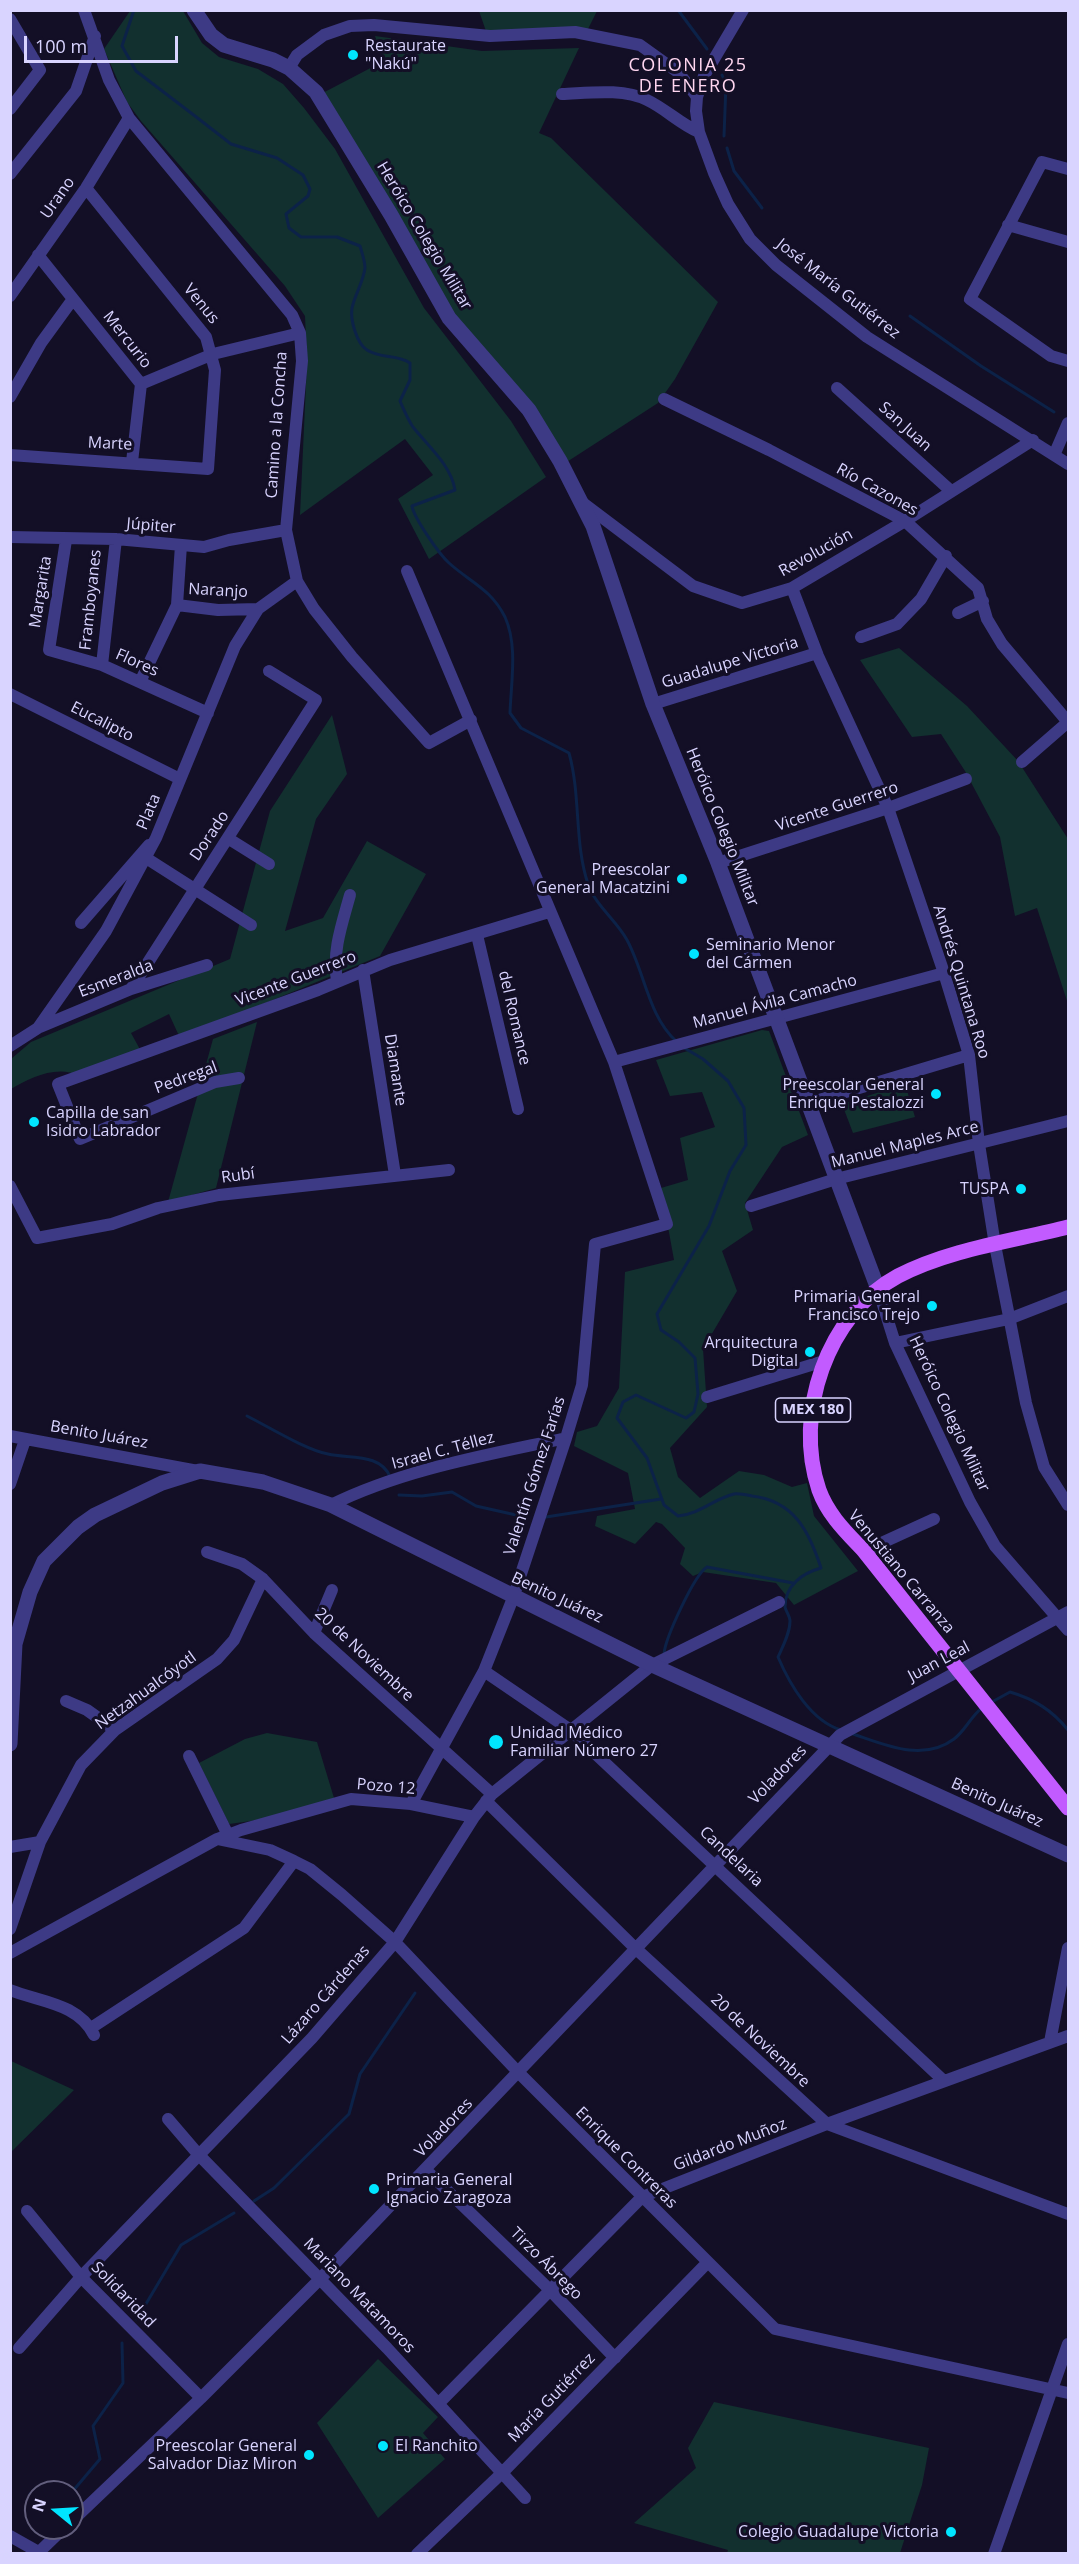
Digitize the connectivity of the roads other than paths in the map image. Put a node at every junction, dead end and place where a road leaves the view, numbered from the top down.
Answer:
1 (84, 10) edge
2 (194, 10) edge
3 (743, 10) edge
4 (10, 19) edge
5 (95, 36) junction
6 (289, 68) junction
7 (562, 94) dead end
8 (697, 97) junction
9 (10, 109) edge
10 (129, 118) junction
11 (699, 132) junction
12 (1068, 170) edge
13 (10, 174) edge
14 (86, 188) junction
15 (1008, 225) junction
16 (1068, 242) edge
17 (38, 255) junction
18 (10, 296) edge
19 (73, 299) junction
20 (300, 333) junction
21 (213, 354) junction
22 (1068, 361) edge
23 (141, 384) junction
24 (837, 388) dead end
25 (10, 397) edge
26 (664, 399) dead end
27 (1068, 423) edge
28 (1033, 440) junction
29 (1055, 453) junction
30 (10, 455) edge
31 (132, 462) junction
32 (1068, 464) edge
33 (208, 469) joint
34 (951, 491) junction
35 (582, 502) junction
36 (905, 521) junction
37 (286, 530) junction
38 (10, 537) edge
39 (116, 539) junction
40 (66, 540) junction
41 (181, 545) junction
42 (946, 556) junction
43 (407, 571) dead end
44 (297, 581) junction
45 (792, 588) junction
46 (983, 601) junction
47 (177, 605) junction
48 (258, 609) junction
49 (958, 614) dead end
50 (861, 638) dead end
51 (49, 650) joint
52 (817, 653) junction
53 (102, 665) junction
54 (269, 671) dead end
55 (140, 682) junction
56 (10, 694) edge
57 (653, 704) junction
58 (208, 713) junction
59 (471, 720) junction
60 (1068, 722) edge
61 (1022, 762) dead end
62 (180, 779) junction
63 (966, 779) dead end
64 (888, 808) junction
65 (156, 838) junction
66 (229, 839) junction
67 (146, 858) junction
68 (718, 863) junction
69 (269, 864) dead end
70 (194, 889) junction
71 (350, 895) dead end
72 (549, 912) junction
73 (81, 923) dead end
74 (251, 925) dead end
75 (477, 935) junction
76 (207, 965) dead end
77 (363, 970) junction
78 (944, 973) junction
79 (337, 981) junction
80 (131, 990) junction
81 (776, 1017) junction
82 (39, 1028) junction
83 (10, 1046) edge
84 (969, 1056) junction
85 (614, 1062) junction
86 (239, 1078) dead end
87 (809, 1103) junction
88 (518, 1109) dead end
89 (1068, 1121) edge
90 (80, 1139) joint
91 (979, 1144) junction
92 (448, 1170) dead end
93 (395, 1175) junction
94 (836, 1179) junction
95 (10, 1185) edge
96 (751, 1206) dead end
97 (1068, 1227) edge
98 (995, 1245) junction
99 (878, 1289) junction
100 (1068, 1296) edge
101 (1009, 1319) junction
102 (895, 1343) junction
103 (824, 1361) junction
104 (707, 1397) dead end
105 (10, 1436) edge
106 (566, 1438) junction
107 (25, 1440) junction
108 (200, 1471) junction
109 (10, 1484) edge
110 (332, 1505) junction
111 (1068, 1505) edge
112 (934, 1519) dead end
113 (864, 1551) junction
114 (207, 1552) dead end
115 (263, 1579) junction
116 (332, 1590) dead end
117 (513, 1598) junction
118 (779, 1602) dead end
119 (1063, 1615) edge
120 (1068, 1630) edge
121 (314, 1633) junction
122 (652, 1665) junction
123 (958, 1670) junction
124 (484, 1671) junction
125 (66, 1701) dead end
126 (569, 1729) junction
127 (116, 1730) junction
128 (10, 1744) edge
129 (828, 1746) junction
130 (440, 1748) junction
131 (189, 1756) dead end
132 (489, 1798) junction
133 (411, 1804) junction
134 (1068, 1808) edge
135 (474, 1817) junction
136 (223, 1837) junction
137 (40, 1842) junction
138 (10, 1846) edge
139 (1068, 1855) edge
140 (294, 1861) junction
141 (715, 1864) junction
142 (10, 1929) edge
143 (394, 1942) junction
144 (634, 1947) junction
145 (1068, 1947) edge
146 (10, 1953) edge
147 (10, 1990) edge
148 (1068, 2036) edge
149 (1050, 2042) junction
150 (519, 2073) junction
151 (944, 2081) junction
152 (168, 2119) dead end
153 (827, 2124) junction
154 (198, 2154) junction
155 (426, 2170) junction
156 (642, 2197) junction
157 (27, 2211) dead end
158 (1068, 2214) edge
159 (708, 2262) junction
160 (81, 2277) junction
161 (320, 2279) junction
162 (549, 2289) junction
163 (1068, 2344) edge
164 (19, 2348) dead end
165 (615, 2358) junction
166 (1051, 2387) junction
167 (1068, 2393) edge
168 (201, 2398) junction
169 (439, 2403) junction
170 (502, 2473) junction
171 (525, 2498) dead end
172 (84, 2510) edge
173 (10, 2536) edge
174 (52, 2540) edge
175 (39, 2552) edge
176 (417, 2553) edge
177 (994, 2553) edge

1 - 5 street, Camino a la Concha
2 - 6 street
3 - 8 street
4 - 9 street
5 - 10 street, Camino a la Concha
5 - 13 street
6 - 8 street
6 - 35 street, Heróico Colegio Militar
7 - 11 street
8 - 11 street, José María Gutiérrez
10 - 14 street, Urano
10 - 20 street, Camino a la Concha
11 - 28 street, José María Gutiérrez
12 - 15 street
14 - 17 street, Urano
14 - 21 street, Venus
15 - 16 street
15 - 22 street
17 - 18 street, Urano
17 - 19 street, Mercurio
19 - 23 street, Mercurio
19 - 25 street
20 - 21 street
20 - 37 street, Camino a la Concha
21 - 23 street
21 - 33 street, Venus
23 - 31 street, Mercurio
24 - 34 street, San Juan
26 - 36 street, Río Cazones
27 - 29 street
28 - 29 street, José María Gutiérrez
28 - 34 street, Revolución
29 - 32 street, José María Gutiérrez
30 - 31 street, Marte
31 - 33 street, Marte
34 - 36 street, Revolución
35 - 45 street, Revolución
35 - 57 street, Heróico Colegio Militar
36 - 42 street, Río Cazones
36 - 45 street, Revolución
37 - 41 street, Júpiter
37 - 44 street, Camino a la Concha
38 - 40 street, Júpiter
39 - 40 street, Júpiter
39 - 41 street, Júpiter
39 - 53 street, Framboyanes
40 - 51 street, Margarita
41 - 47 street
42 - 46 street, Río Cazones
42 - 50 street
43 - 59 street
44 - 48 street, Plata
44 - 59 street, Camino a la Concha
45 - 52 street, Andrés Quintana Roo
46 - 49 street
46 - 60 street, Río Cazones
47 - 48 street, Naranjo
47 - 55 street
48 - 58 street, Plata
51 - 53 street, Flores
52 - 57 street, Guadalupe Victoria
52 - 64 street, Andrés Quintana Roo
53 - 55 street, Flores
54 - 66 street, Dorado
55 - 58 street, Flores
56 - 62 street, Eucalipto
57 - 68 street, Heróico Colegio Militar
58 - 62 street, Plata
59 - 72 street
60 - 61 street
62 - 65 street, Plata
63 - 64 street, Vicente Guerrero
64 - 68 street, Vicente Guerrero
64 - 78 street, Andrés Quintana Roo
65 - 67 street, Plata
65 - 73 street
66 - 69 street
66 - 70 street, Dorado
67 - 70 street
67 - 82 street, Plata
68 - 81 street, Heróico Colegio Militar
70 - 74 street
70 - 80 street, Dorado
71 - 79 street
72 - 75 street, Vicente Guerrero
72 - 85 street
75 - 77 street, Vicente Guerrero
75 - 88 street, del Romance
76 - 80 street, Esmeralda
77 - 79 street, Vicente Guerrero
77 - 93 street, Diamante
78 - 81 street, Manuel Ávila Camacho
78 - 84 street, Andrés Quintana Roo
79 - 90 street, Vicente Guerrero
80 - 82 street, Esmeralda
81 - 85 street, Manuel Ávila Camacho
81 - 87 street, Heróico Colegio Militar
82 - 83 street, Plata
84 - 87 street
84 - 91 street, Andrés Quintana Roo
85 - 106 street, Valentín Gómez Farías
86 - 90 street, Pedregal
87 - 94 street, Heróico Colegio Militar
89 - 91 street, Manuel Maples Arce
91 - 94 street, Manuel Maples Arce
91 - 98 street, Andrés Quintana Roo
92 - 93 street, Rubí
93 - 95 street, Rubí
94 - 96 street, Manuel Maples Arce
94 - 99 street, Heróico Colegio Militar
97 - 98 main road, Venustiano Carranza / MEX 180
98 - 99 main road, Venustiano Carranza / MEX 180
98 - 101 street, Andrés Quintana Roo
99 - 102 street, Heróico Colegio Militar
99 - 103 main road, Venustiano Carranza / MEX 180
100 - 101 street
101 - 102 street
101 - 111 street, Andrés Quintana Roo
102 - 119 street, Heróico Colegio Militar
103 - 104 street
103 - 113 main road, Venustiano Carranza / MEX 180
105 - 107 street, Benito Juárez
106 - 110 street, Israel C. Téllez
106 - 117 street, Valentín Gómez Farías
107 - 108 street, Benito Juárez
107 - 109 street
108 - 110 street, Benito Juárez
108 - 128 street
110 - 117 street, Benito Juárez
112 - 113 street
113 - 123 main road, Venustiano Carranza / MEX 180
114 - 115 street, 20 de Noviembre
115 - 121 street, 20 de Noviembre
115 - 127 street, Netzahualcóyotl
116 - 121 street
117 - 122 street, Benito Juárez
117 - 124 street, Valentín Gómez Farías
118 - 122 street, Lázaro Cárdenas
119 - 120 street, Heróico Colegio Militar
119 - 123 street, Juan Leal
121 - 130 street, 20 de Noviembre
122 - 126 street, Lázaro Cárdenas
122 - 129 street, Benito Juárez
123 - 129 street, Juan Leal
123 - 134 main road, Venustiano Carranza / MEX 180
124 - 126 street, Candelaria
124 - 130 street, Valentín Gómez Farías
125 - 127 street
126 - 132 street, Lázaro Cárdenas
126 - 141 street, Candelaria
127 - 137 street, Netzahualcóyotl
129 - 139 street, Benito Juárez
129 - 141 street, Voladores
130 - 132 street, 20 de Noviembre
130 - 133 street, Valentín Gómez Farías
131 - 136 street
132 - 135 street, Lázaro Cárdenas
132 - 144 street, 20 de Noviembre
133 - 135 street, Pozo 12
133 - 136 street, Pozo 12
135 - 143 street, Lázaro Cárdenas
136 - 140 street, Enrique Contreras
136 - 146 street, Pozo 12
137 - 138 street
137 - 142 street, Netzahualcóyotl
140 - 143 street, Enrique Contreras
140 - 147 street
141 - 144 street, Voladores
141 - 151 street, Candelaria
143 - 150 street, Enrique Contreras
143 - 154 street, Lázaro Cárdenas
144 - 150 street, Voladores
144 - 153 street, 20 de Noviembre
145 - 149 street
148 - 149 street, Gildardo Muñoz
149 - 151 street, Gildardo Muñoz
150 - 155 street, Voladores
150 - 156 street, Enrique Contreras
151 - 153 street, Gildardo Muñoz
152 - 154 street, Mariano Matamoros
153 - 156 street, Gildardo Muñoz
153 - 158 street, 20 de Noviembre
154 - 160 street, Lázaro Cárdenas
154 - 161 street, Mariano Matamoros
155 - 161 street, Voladores
155 - 162 street, Tirzo Ábrego
156 - 159 street, Enrique Contreras
156 - 162 street, Gildardo Muñoz
157 - 160 street, Solidaridad
159 - 165 street, María Gutiérrez
159 - 166 street, Enrique Contreras
160 - 164 street, Lázaro Cárdenas
160 - 168 street, Solidaridad
161 - 168 street, Voladores
161 - 169 street, Mariano Matamoros
162 - 165 street, Tirzo Ábrego
162 - 169 street, Gildardo Muñoz
163 - 166 street
165 - 170 street, María Gutiérrez
166 - 167 street, Enrique Contreras
166 - 177 street
168 - 172 street, Voladores
169 - 170 street, Mariano Matamoros
170 - 171 street, Mariano Matamoros
170 - 176 street, María Gutiérrez
173 - 175 street
174 - 175 street

